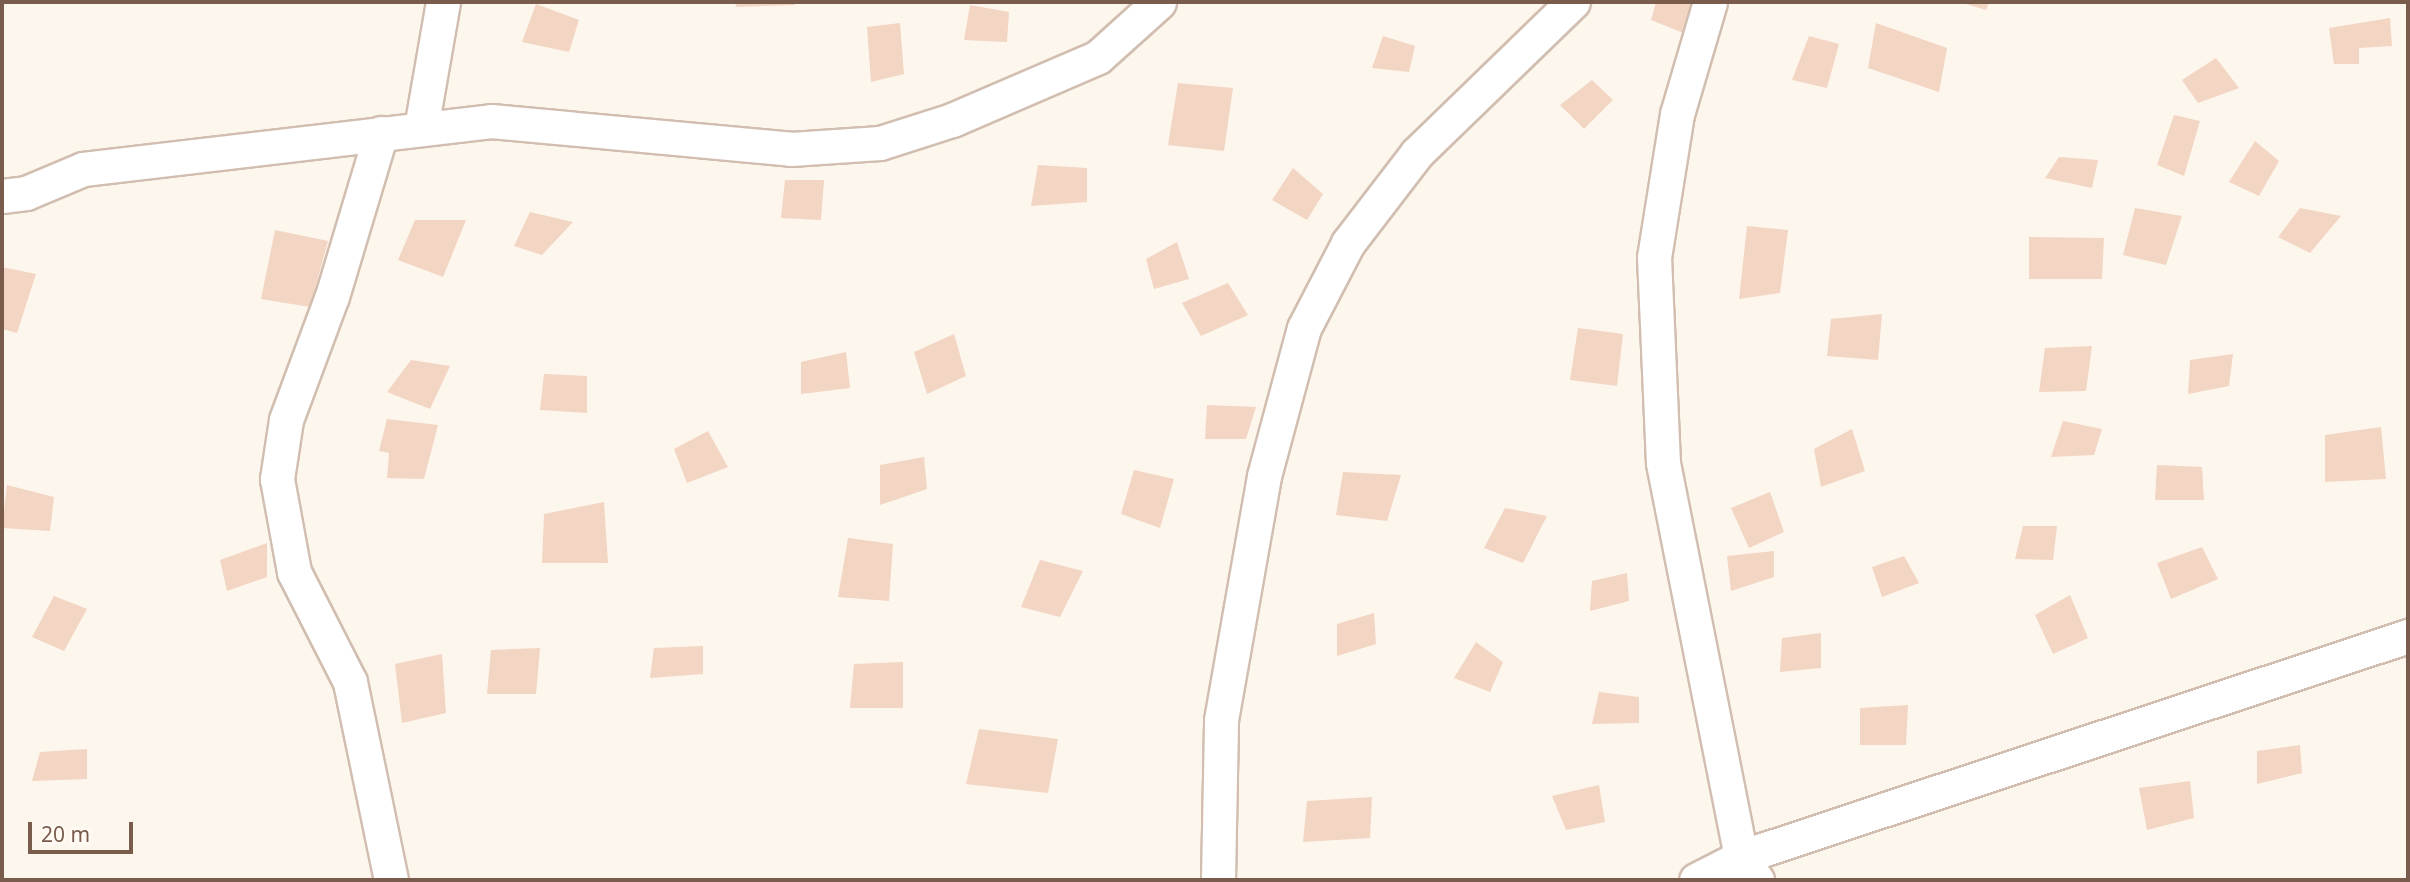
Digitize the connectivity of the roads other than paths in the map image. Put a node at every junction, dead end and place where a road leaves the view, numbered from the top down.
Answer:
1 (443, 2) edge
2 (1159, 2) edge
3 (1573, 2) edge
4 (1710, 2) edge
5 (421, 128) junction
6 (380, 133) junction
7 (2, 196) edge
8 (2408, 636) edge
9 (1749, 868) edge
10 (391, 880) edge
11 (1218, 880) edge
12 (1696, 880) edge

1 - 5 street
2 - 5 street
3 - 11 street
4 - 9 street
5 - 6 street
6 - 7 street
6 - 10 street
8 - 9 street
9 - 12 street

